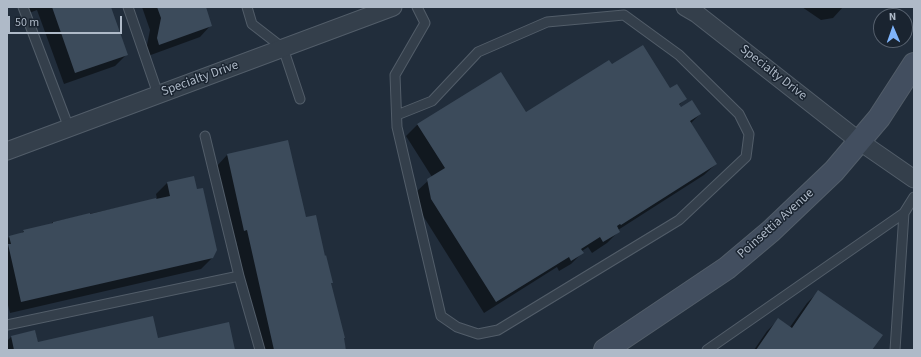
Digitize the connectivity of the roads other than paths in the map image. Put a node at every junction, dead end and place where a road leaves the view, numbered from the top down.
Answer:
1 (23, 7) edge
2 (128, 7) edge
3 (247, 7) edge
4 (393, 7) edge
5 (417, 7) edge
6 (685, 7) edge
7 (626, 11) edge
8 (283, 48) junction
9 (914, 64) edge
10 (158, 94) junction
11 (300, 99) dead end
12 (397, 115) junction
13 (69, 128) junction
14 (205, 136) dead end
15 (859, 141) junction
16 (7, 151) edge
17 (913, 176) edge
18 (914, 197) edge
19 (904, 213) junction
20 (239, 276) junction
21 (7, 325) edge
22 (615, 347) edge
23 (260, 350) edge
24 (707, 350) edge
25 (895, 350) edge

1 - 13 lane
2 - 10 lane
3 - 8 lane
4 - 8 street, Specialty Drive
5 - 12 lane
6 - 15 street, Specialty Drive
7 - 12 lane
7 - 12 lane
8 - 10 street, Specialty Drive
8 - 11 lane
9 - 15 main road, Poinsettia Avenue
10 - 13 street, Specialty Drive
13 - 16 street, Specialty Drive
14 - 20 lane
15 - 17 street, Specialty Drive
15 - 22 main road, Poinsettia Avenue
18 - 19 lane
19 - 24 lane
19 - 25 lane
20 - 21 lane
20 - 23 lane

